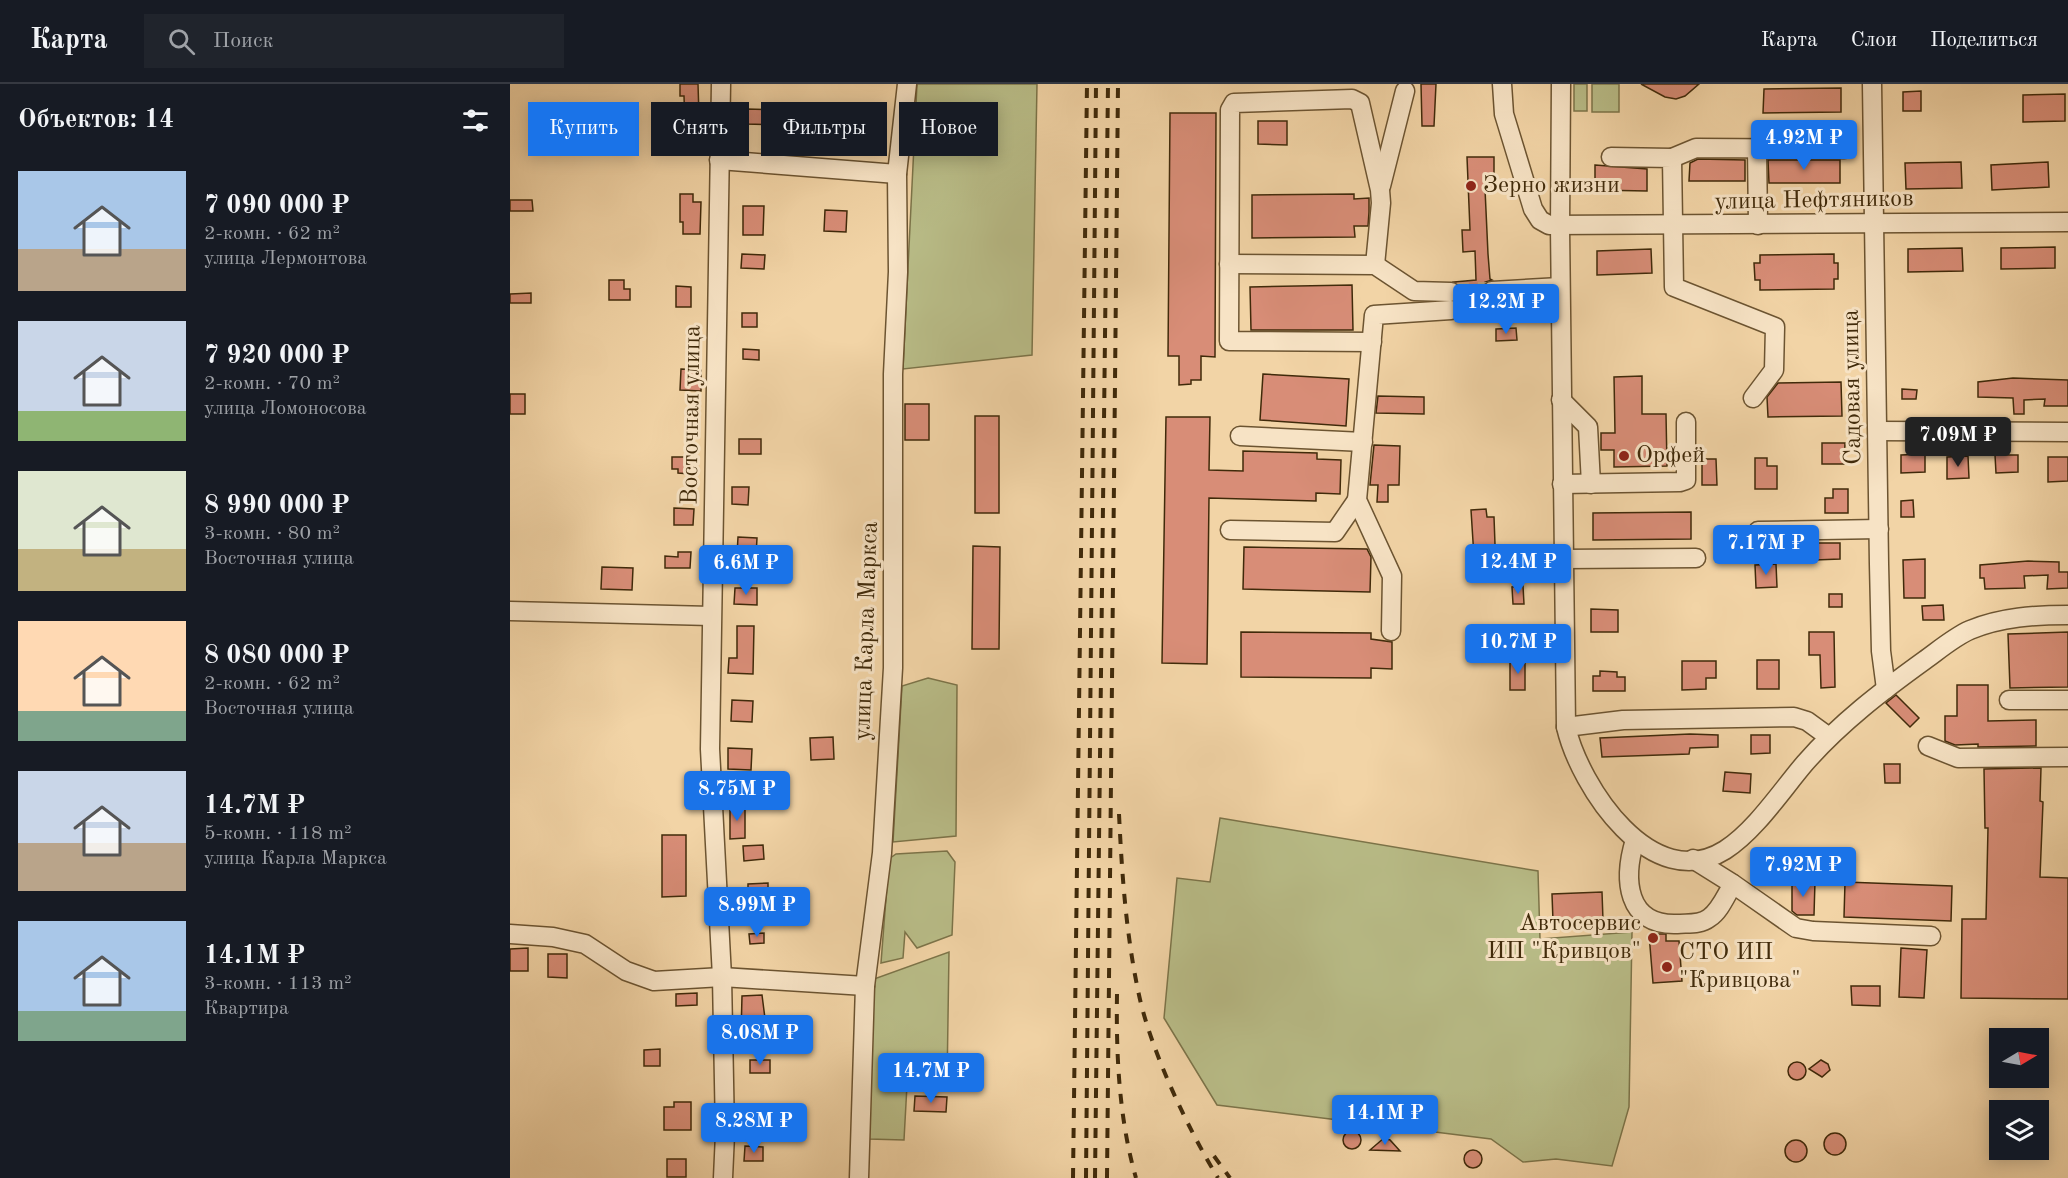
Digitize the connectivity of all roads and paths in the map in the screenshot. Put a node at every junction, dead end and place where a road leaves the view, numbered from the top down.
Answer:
1 (721, 84) edge
2 (907, 84) edge
3 (1348, 84) edge
4 (1502, 84) edge
5 (1561, 84) edge
6 (1872, 84) edge
7 (1405, 92) dead end
8 (1360, 103) junction
9 (1757, 148) junction
10 (1844, 148) dead end
11 (1611, 157) dead end
12 (1672, 158) junction
13 (719, 160) junction
14 (897, 174) junction
15 (1380, 190) junction
16 (2068, 222) edge
17 (1874, 224) junction
18 (1758, 225) junction
19 (1672, 226) junction
20 (1560, 227) junction
21 (1229, 264) junction
22 (1375, 265) junction
23 (1560, 296) junction
24 (1493, 299) tunnel mouth
25 (1372, 342) junction
26 (1753, 398) dead end
27 (1561, 400) junction
28 (1686, 422) dead end
29 (1878, 431) junction
30 (2068, 432) edge
31 (1240, 436) dead end
32 (1363, 442) junction
33 (1562, 484) junction
34 (1591, 484) junction
35 (1357, 500) junction
36 (1879, 529) junction
37 (1230, 530) dead end
38 (1758, 531) dead end
39 (1696, 558) dead end
40 (1563, 559) junction
41 (510, 611) edge
42 (2068, 615) edge
43 (711, 616) junction
44 (1391, 631) dead end
45 (1886, 689) junction
46 (2008, 700) dead end
47 (2068, 700) edge
48 (1566, 727) junction
49 (1829, 737) junction
50 (1928, 746) dead end
51 (2068, 757) edge
52 (1635, 840) junction
53 (1693, 859) junction
54 (1732, 884) junction
55 (510, 934) edge
56 (1931, 936) dead end
57 (722, 977) junction
58 (865, 986) junction
59 (723, 1178) edge
60 (859, 1178) edge

1 - 13 street, Восточная улица
2 - 14 street, улица Карла Маркса
3 - 8 street
4 - 20 street
5 - 20 street
6 - 17 street, Садовая улица
7 - 15 street
8 - 15 street
8 - 21 street
9 - 10 street
9 - 12 street
9 - 18 street
11 - 12 street
12 - 19 street
13 - 14 street
13 - 43 street, Восточная улица
14 - 58 street, улица Карла Маркса
15 - 22 street
16 - 17 street, улица Нефтяников
17 - 18 street, улица Нефтяников
17 - 29 street, Садовая улица
18 - 19 street, улица Нефтяников
19 - 20 street, улица Нефтяников
19 - 26 street
20 - 23 street
21 - 22 street
21 - 25 street
22 - 25 street
23 - 24 street
23 - 27 street
25 - 32 street
27 - 33 street
27 - 34 street
28 - 34 street
29 - 30 street
29 - 36 street, Садовая улица
31 - 32 street
32 - 35 street
33 - 34 street
33 - 40 street
35 - 37 street
35 - 44 street
36 - 38 street
36 - 45 street, Садовая улица
39 - 40 street
40 - 48 street
41 - 43 street
42 - 45 street
43 - 57 street, Восточная улица
45 - 49 street
46 - 47 street
48 - 49 street
48 - 52 street
49 - 53 street
50 - 51 street
52 - 53 street
52 - 54 street
53 - 54 street
54 - 56 street
55 - 57 street
57 - 58 street
57 - 59 street, Восточная улица
58 - 60 street, улица Карла Маркса

